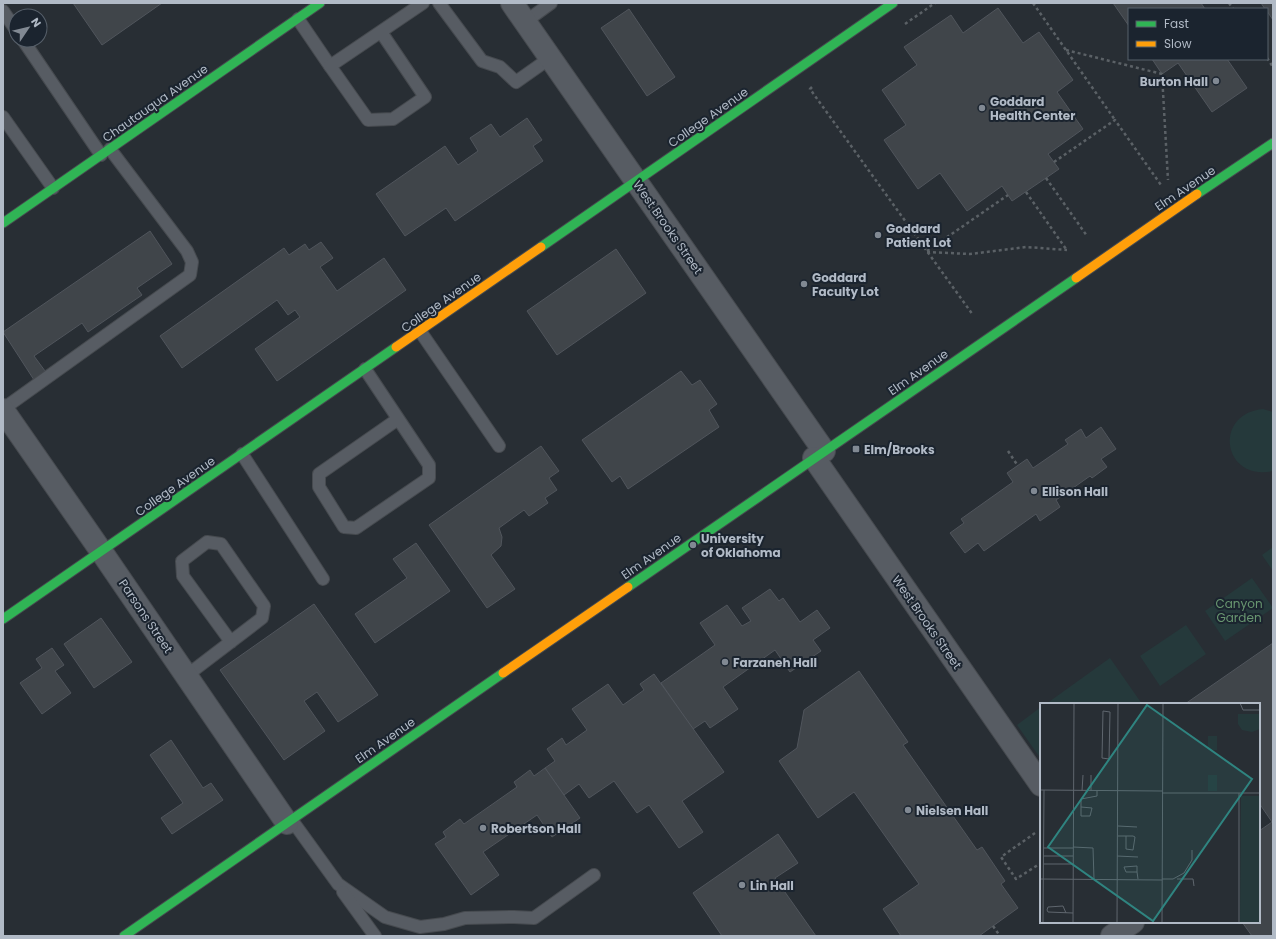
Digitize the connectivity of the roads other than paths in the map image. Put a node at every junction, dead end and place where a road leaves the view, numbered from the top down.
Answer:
1 (320, 3) edge
2 (423, 3) edge
3 (439, 3) edge
4 (512, 3) edge
5 (551, 3) edge
6 (893, 3) edge
7 (298, 19) junction
8 (525, 22) junction
9 (381, 32) junction
10 (29, 48) edge
11 (550, 58) junction
12 (330, 66) junction
13 (3, 116) edge
14 (1273, 143) edge
15 (106, 152) junction
16 (636, 182) junction
17 (53, 188) junction
18 (4, 219) edge
19 (420, 331) junction
20 (365, 369) junction
21 (3, 410) edge
22 (398, 419) junction
23 (499, 446) dead end
24 (242, 454) junction
25 (819, 455) junction
26 (101, 551) junction
27 (323, 579) dead end
28 (3, 620) edge
29 (231, 642) junction
30 (186, 676) junction
31 (1040, 784) edge
32 (289, 821) junction
33 (594, 875) dead end
34 (338, 884) junction
35 (1132, 923) edge
36 (1135, 923) edge
37 (124, 936) edge
38 (375, 936) edge
39 (1112, 936) edge
40 (1145, 936) edge

1 - 7 street, Chautauqua Avenue
2 - 9 lane
3 - 11 lane
4 - 8 street, West Brooks Street
5 - 8 lane
6 - 16 street, College Avenue
7 - 12 lane
7 - 15 street, Chautauqua Avenue
8 - 11 street, West Brooks Street
9 - 12 lane
9 - 12 lane
10 - 15 lane
11 - 16 street, West Brooks Street
13 - 17 lane
14 - 25 street, Elm Avenue
15 - 17 street, Chautauqua Avenue
15 - 21 lane
16 - 19 street, College Avenue
16 - 25 street, West Brooks Street
17 - 18 street, Chautauqua Avenue
19 - 20 street, College Avenue
19 - 23 lane
20 - 22 lane
20 - 24 street, College Avenue
21 - 26 street, Parsons Street
22 - 22 lane
24 - 26 street, College Avenue
24 - 27 lane
25 - 31 street, West Brooks Street
25 - 32 street, Elm Avenue
26 - 28 street, College Avenue
26 - 30 street, Parsons Street
29 - 29 lane
29 - 30 lane
30 - 32 street, Parsons Street
32 - 34 lane
32 - 37 street, Elm Avenue
33 - 34 lane
34 - 38 lane
35 - 39 street
36 - 40 street

